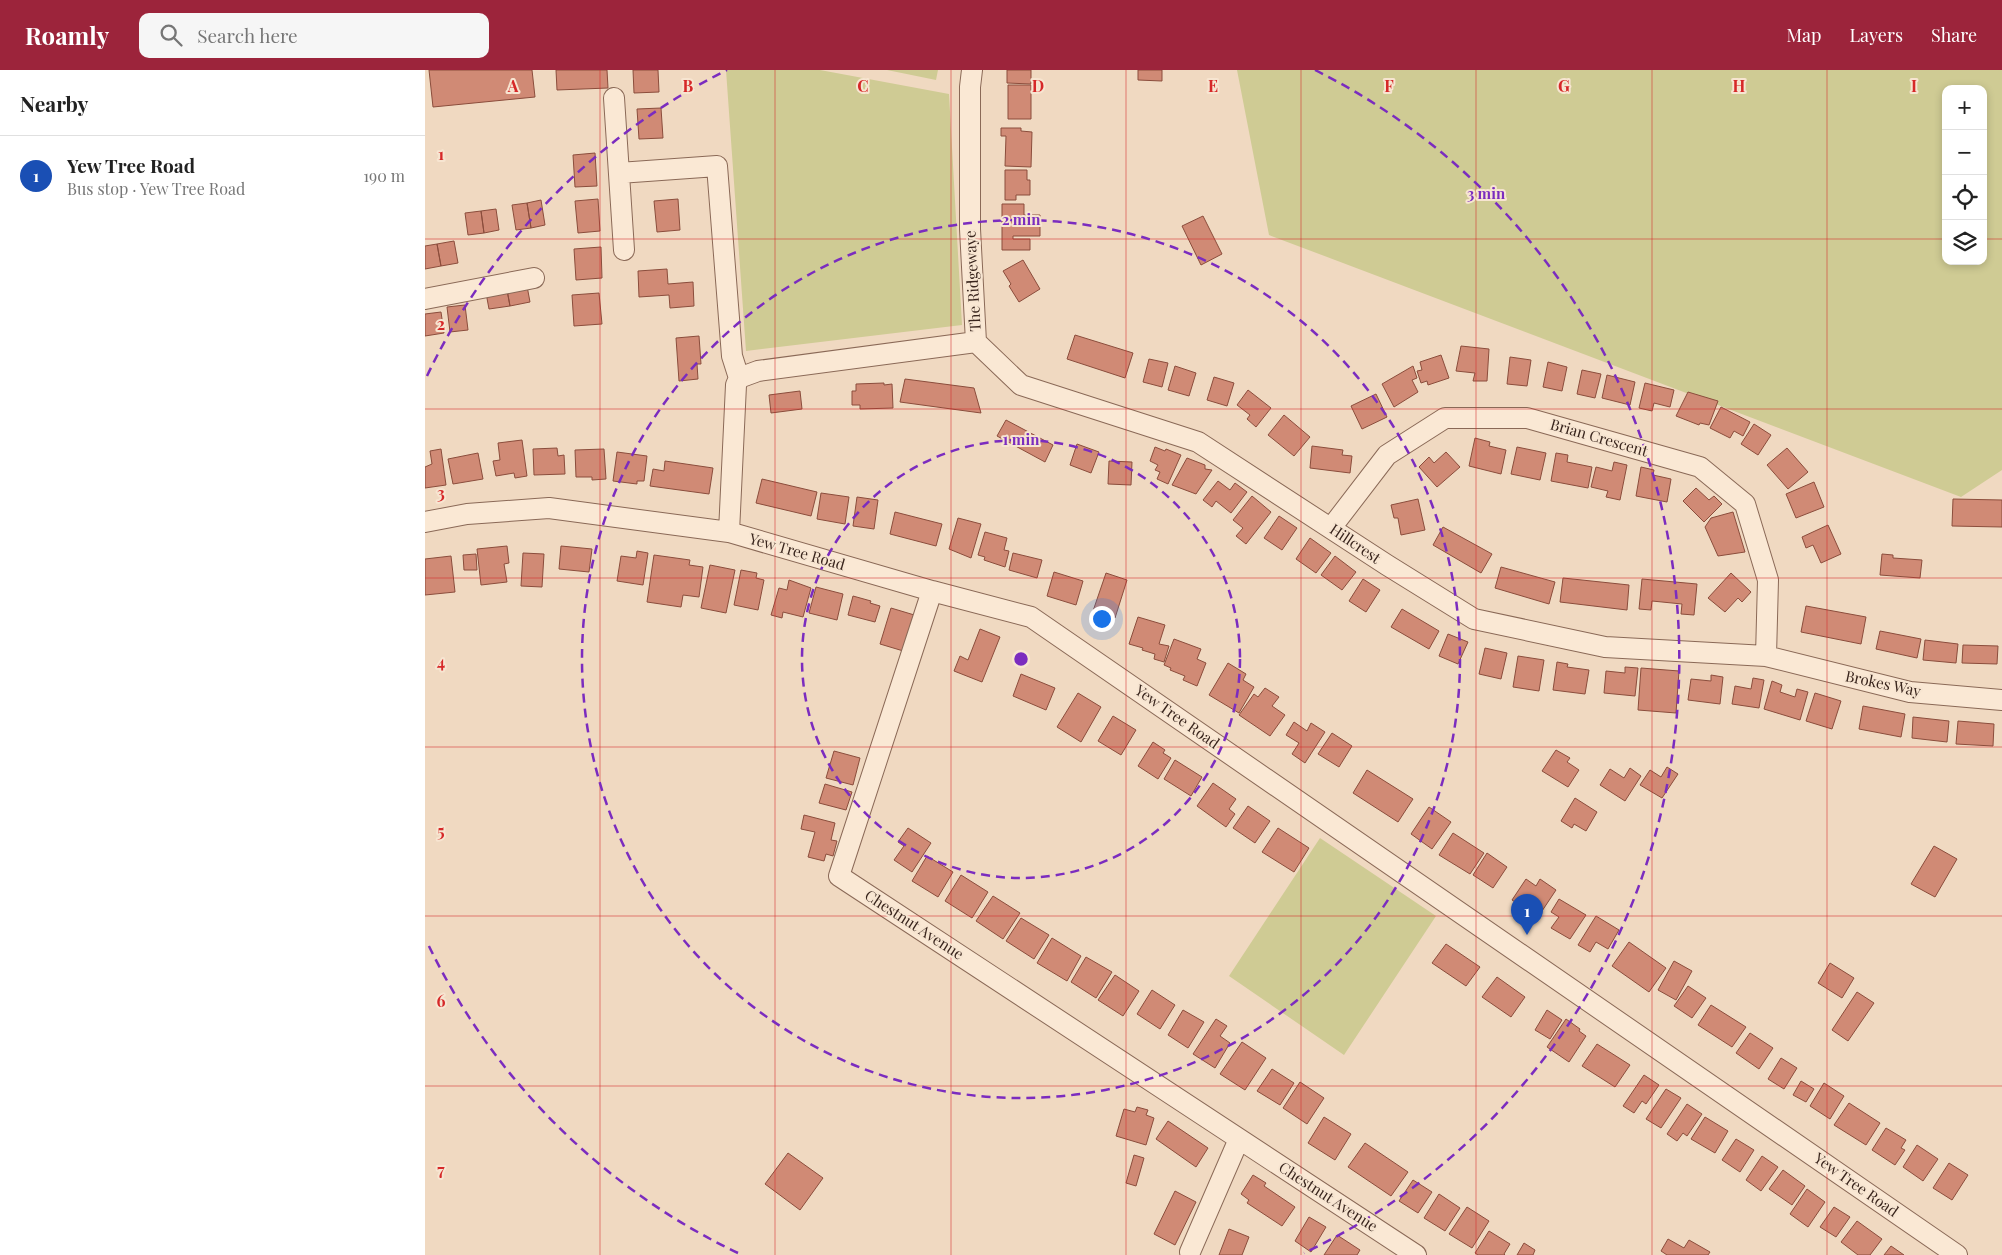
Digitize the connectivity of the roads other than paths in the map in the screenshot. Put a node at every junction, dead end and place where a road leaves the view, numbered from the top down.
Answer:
1 (972, 70) edge
2 (614, 98) dead end
3 (619, 173) junction
4 (624, 250) dead end
5 (534, 278) dead end
6 (425, 299) edge
7 (976, 342) junction
8 (739, 378) junction
9 (425, 522) edge
10 (1331, 528) junction
11 (729, 532) junction
12 (931, 591) junction
13 (1766, 656) junction
14 (2002, 700) edge
15 (1239, 1139) junction
16 (1190, 1252) dead end
17 (1416, 1255) edge
18 (1957, 1255) edge

1 - 7 street, The Ridgewaye
2 - 3 street
3 - 4 street
3 - 8 street
5 - 6 street
7 - 8 street, The Ridgewaye
7 - 10 street, Hillcrest
8 - 11 street
9 - 11 street, Yew Tree Road
10 - 13 street, Hillcrest
10 - 13 street, Brian Crescent
11 - 12 street, Yew Tree Road
12 - 15 street, Chestnut Avenue
12 - 18 street, Yew Tree Road
13 - 14 street, Brokes Way
15 - 16 street
15 - 17 street, Chestnut Avenue

